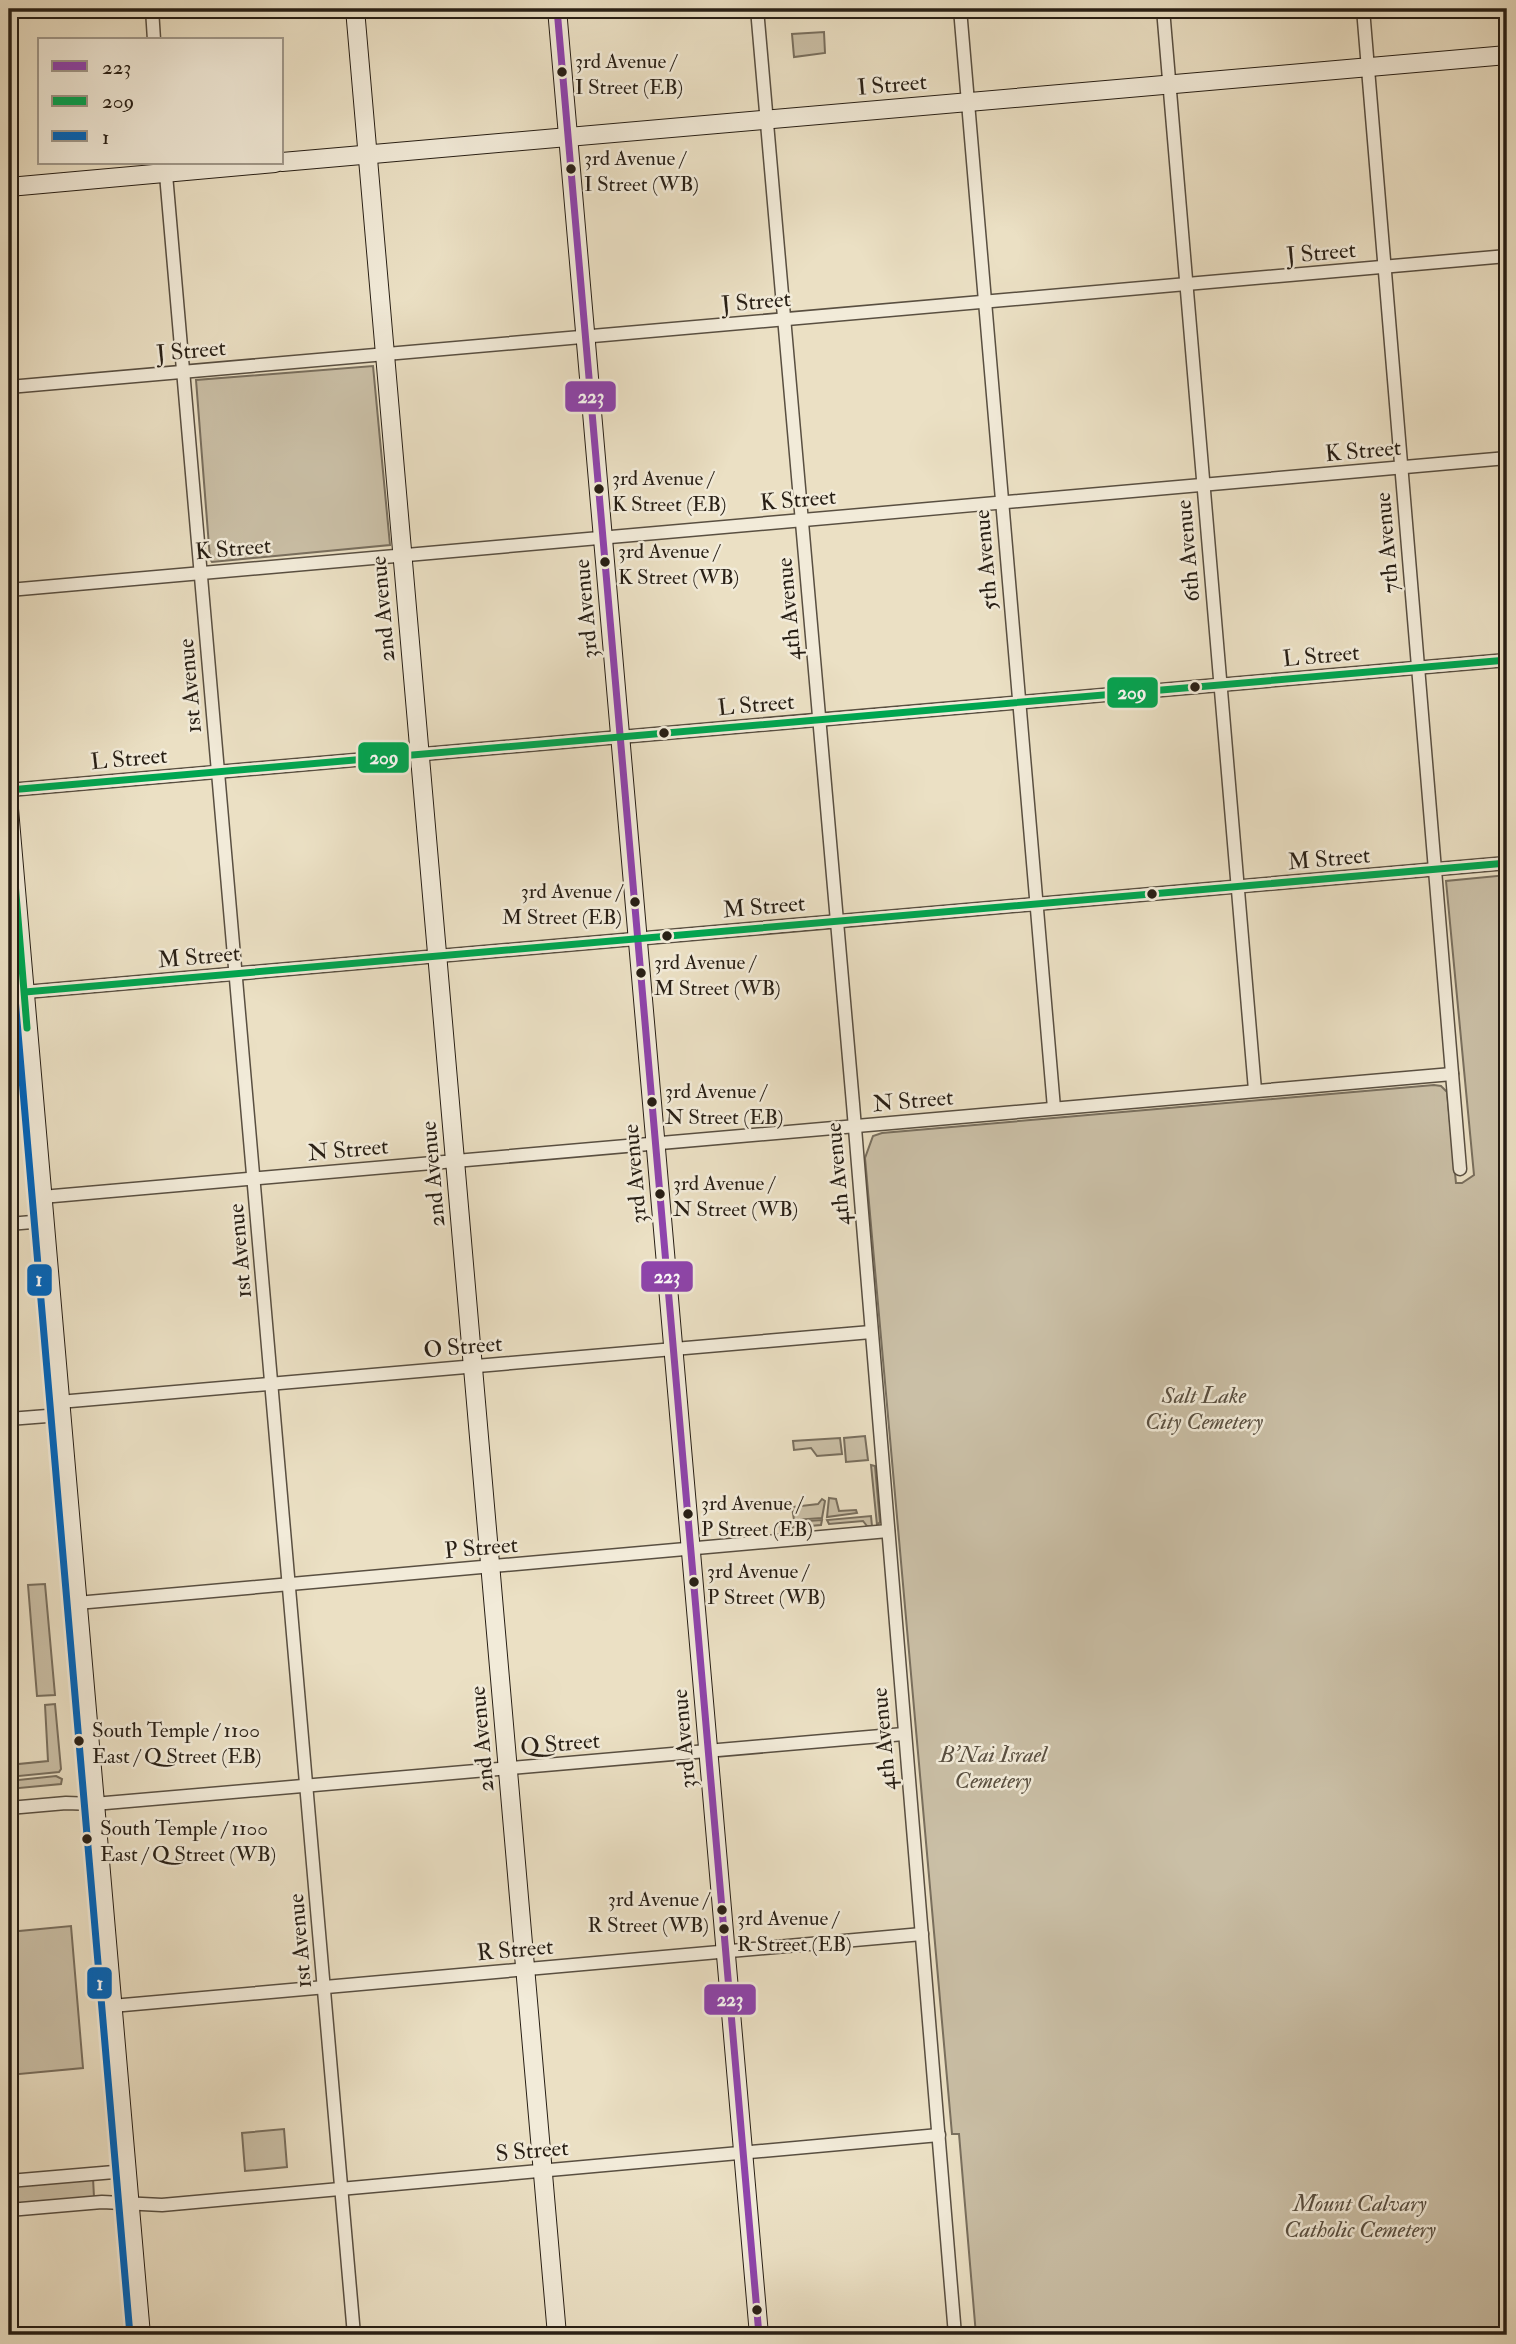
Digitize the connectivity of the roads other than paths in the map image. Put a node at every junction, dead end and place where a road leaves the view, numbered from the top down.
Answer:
1 (152, 9) edge
2 (355, 9) edge
3 (557, 9) edge
4 (757, 9) edge
5 (960, 9) edge
6 (1163, 9) edge
7 (1363, 9) edge
8 (154, 38) edge
9 (1507, 55) edge
10 (1367, 66) junction
11 (1169, 83) junction
12 (967, 102) junction
13 (767, 120) junction
14 (568, 137) junction
15 (368, 154) junction
16 (284, 162) edge
17 (253, 164) edge
18 (166, 168) edge
19 (9, 187) edge
20 (1507, 256) edge
21 (1384, 267) junction
22 (1186, 285) junction
23 (984, 302) junction
24 (785, 320) junction
25 (586, 337) junction
26 (385, 354) junction
27 (184, 372) junction
28 (9, 387) edge
29 (1507, 458) edge
30 (1401, 467) junction
31 (1203, 485) junction
32 (1001, 502) junction
33 (801, 520) junction
34 (603, 538) junction
35 (402, 555) junction
36 (200, 572) junction
37 (9, 590) edge
38 (1507, 660) edge
39 (1418, 668) junction
40 (1220, 685) junction
41 (1018, 702) junction
42 (820, 720) junction
43 (621, 738) junction
44 (420, 755) junction
45 (218, 772) junction
46 (9, 790) edge
47 (9, 809) edge
48 (1507, 863) edge
49 (1436, 869) junction
50 (1237, 887) junction
51 (1036, 903) junction
52 (836, 920) junction
53 (638, 939) junction
54 (438, 956) junction
55 (236, 974) junction
56 (24, 992) junction
57 (27, 1028) junction
58 (9, 1030) edge
59 (1452, 1074) junction
60 (1255, 1090) junction
61 (1054, 1108) junction
62 (854, 1126) junction
63 (656, 1143) junction
64 (455, 1161) junction
65 (1460, 1169) dead end
66 (254, 1178) junction
67 (42, 1197) junction
68 (44, 1221) junction
69 (9, 1224) edge
70 (871, 1332) junction
71 (673, 1348) junction
72 (473, 1366) junction
73 (272, 1384) junction
74 (60, 1408) junction
75 (9, 1419) edge
76 (888, 1531) junction
77 (691, 1549) junction
78 (490, 1567) junction
79 (289, 1585) junction
80 (77, 1603) junction
81 (904, 1734) junction
82 (709, 1751) junction
83 (508, 1769) junction
84 (307, 1786) junction
85 (94, 1804) junction
86 (9, 1808) edge
87 (922, 1934) junction
88 (726, 1953) junction
89 (525, 1969) junction
90 (324, 1987) junction
91 (112, 2006) junction
92 (939, 2135) junction
93 (744, 2152) junction
94 (542, 2170) junction
95 (126, 2171) junction
96 (9, 2181) edge
97 (342, 2188) junction
98 (129, 2201) junction
99 (9, 2210) edge
100 (141, 2335) edge
101 (355, 2335) edge
102 (557, 2335) edge
103 (759, 2335) edge
104 (956, 2335) edge

1 - 8 street
2 - 15 street, 2nd Avenue
3 - 14 street, 3rd Avenue
4 - 13 street, 4th Avenue
5 - 12 street, 5th Avenue
6 - 11 street, 6th Avenue
7 - 10 street, 7th Avenue
9 - 10 street, I Street
10 - 11 street, I Street
10 - 21 street, 7th Avenue
11 - 12 street, I Street
11 - 22 street, 6th Avenue
12 - 13 street, I Street
12 - 23 street, 5th Avenue
13 - 14 street, I Street
13 - 24 street, 4th Avenue
14 - 15 street, I Street
14 - 25 street, 3rd Avenue
15 - 16 street, I Street
15 - 26 street, 2nd Avenue
17 - 18 street
18 - 19 street
18 - 27 street, 1st Avenue
20 - 21 street, J Street
21 - 22 street, J Street
21 - 30 street, 7th Avenue
22 - 23 street, J Street
22 - 31 street, 6th Avenue
23 - 24 street, J Street
23 - 32 street, 5th Avenue
24 - 25 street, J Street
24 - 33 street, 4th Avenue
25 - 26 street, J Street
25 - 34 street, 3rd Avenue
26 - 27 street, J Street
26 - 35 street, 2nd Avenue
27 - 28 street, J Street
27 - 36 street, 1st Avenue
29 - 30 street, K Street
30 - 31 street, K Street
30 - 39 street, 7th Avenue
31 - 32 street, K Street
31 - 40 street, 6th Avenue
32 - 33 street, K Street
32 - 41 street, 5th Avenue
33 - 34 street, K Street
33 - 42 street, 4th Avenue
34 - 35 street, K Street
34 - 43 street, 3rd Avenue
35 - 36 street, K Street
35 - 44 street, 2nd Avenue
36 - 37 street, K Street
36 - 45 street, 1st Avenue
38 - 39 street, L Street
39 - 40 street, L Street
39 - 49 street, 7th Avenue
40 - 41 street, L Street
40 - 50 street, 6th Avenue
41 - 42 street, L Street
41 - 51 street, 5th Avenue
42 - 43 street, L Street
42 - 52 street, 4th Avenue
43 - 44 street, L Street
43 - 53 street, 3rd Avenue
44 - 45 street, L Street
44 - 54 street, 2nd Avenue
45 - 46 street, L Street
45 - 55 street, 1st Avenue
47 - 56 street
48 - 49 street, M Street
49 - 50 street, M Street
49 - 59 street, 7th Avenue
50 - 51 street, M Street
50 - 60 street, 6th Avenue
51 - 52 street, M Street
51 - 61 street, 5th Avenue
52 - 53 street, M Street
52 - 62 street, 4th Avenue
53 - 54 street, M Street
53 - 63 street, 3rd Avenue
54 - 55 street, M Street
54 - 64 street, 2nd Avenue
55 - 56 street, M Street
55 - 66 street, 1st Avenue
56 - 57 street
57 - 58 street
57 - 67 street
59 - 60 street, N Street
59 - 65 street, 7th Avenue
60 - 61 street, N Street
61 - 62 street, N Street
62 - 63 street, N Street
62 - 70 street, 4th Avenue
63 - 64 street, N Street
63 - 71 street, 3rd Avenue
64 - 66 street, N Street
64 - 72 street, 2nd Avenue
66 - 67 street, N Street
66 - 73 street, 1st Avenue
67 - 68 street
68 - 69 street
68 - 74 street
70 - 71 street, O Street
70 - 76 street, 4th Avenue
71 - 72 street, O Street
71 - 77 street, 3rd Avenue
72 - 73 street, O Street
72 - 78 street, 2nd Avenue
73 - 74 street, O Street
73 - 79 street, 1st Avenue
74 - 75 street, O Street
74 - 80 street
76 - 77 street, P Street
76 - 81 street, 4th Avenue
77 - 78 street, P Street
77 - 82 street, 3rd Avenue
78 - 79 street, P Street
78 - 83 street, 2nd Avenue
79 - 80 street, P Street
79 - 84 street, 1st Avenue
80 - 85 street
81 - 82 street, Q Street
81 - 87 street, 4th Avenue
82 - 83 street, Q Street
82 - 88 street, 3rd Avenue
83 - 84 street, Q Street
83 - 89 street, 2nd Avenue
84 - 85 street, Q Street
84 - 90 street, 1st Avenue
85 - 86 street, Q Street
85 - 91 street
87 - 88 street, R Street
87 - 92 street, 4th Avenue
88 - 89 street, R Street
88 - 93 street, 3rd Avenue
89 - 90 street, R Street
89 - 94 street, 2nd Avenue
90 - 91 street, R Street
90 - 97 street, 1st Avenue
91 - 95 street
92 - 93 street, S Street
92 - 104 street, 4th Avenue
93 - 94 street, S Street
93 - 103 street, 3rd Avenue
94 - 97 street, S Street
94 - 102 street, 2nd Avenue
95 - 96 street
95 - 98 street
97 - 98 street, S Street
97 - 101 street, 1st Avenue
98 - 99 street, S Street
98 - 100 street

